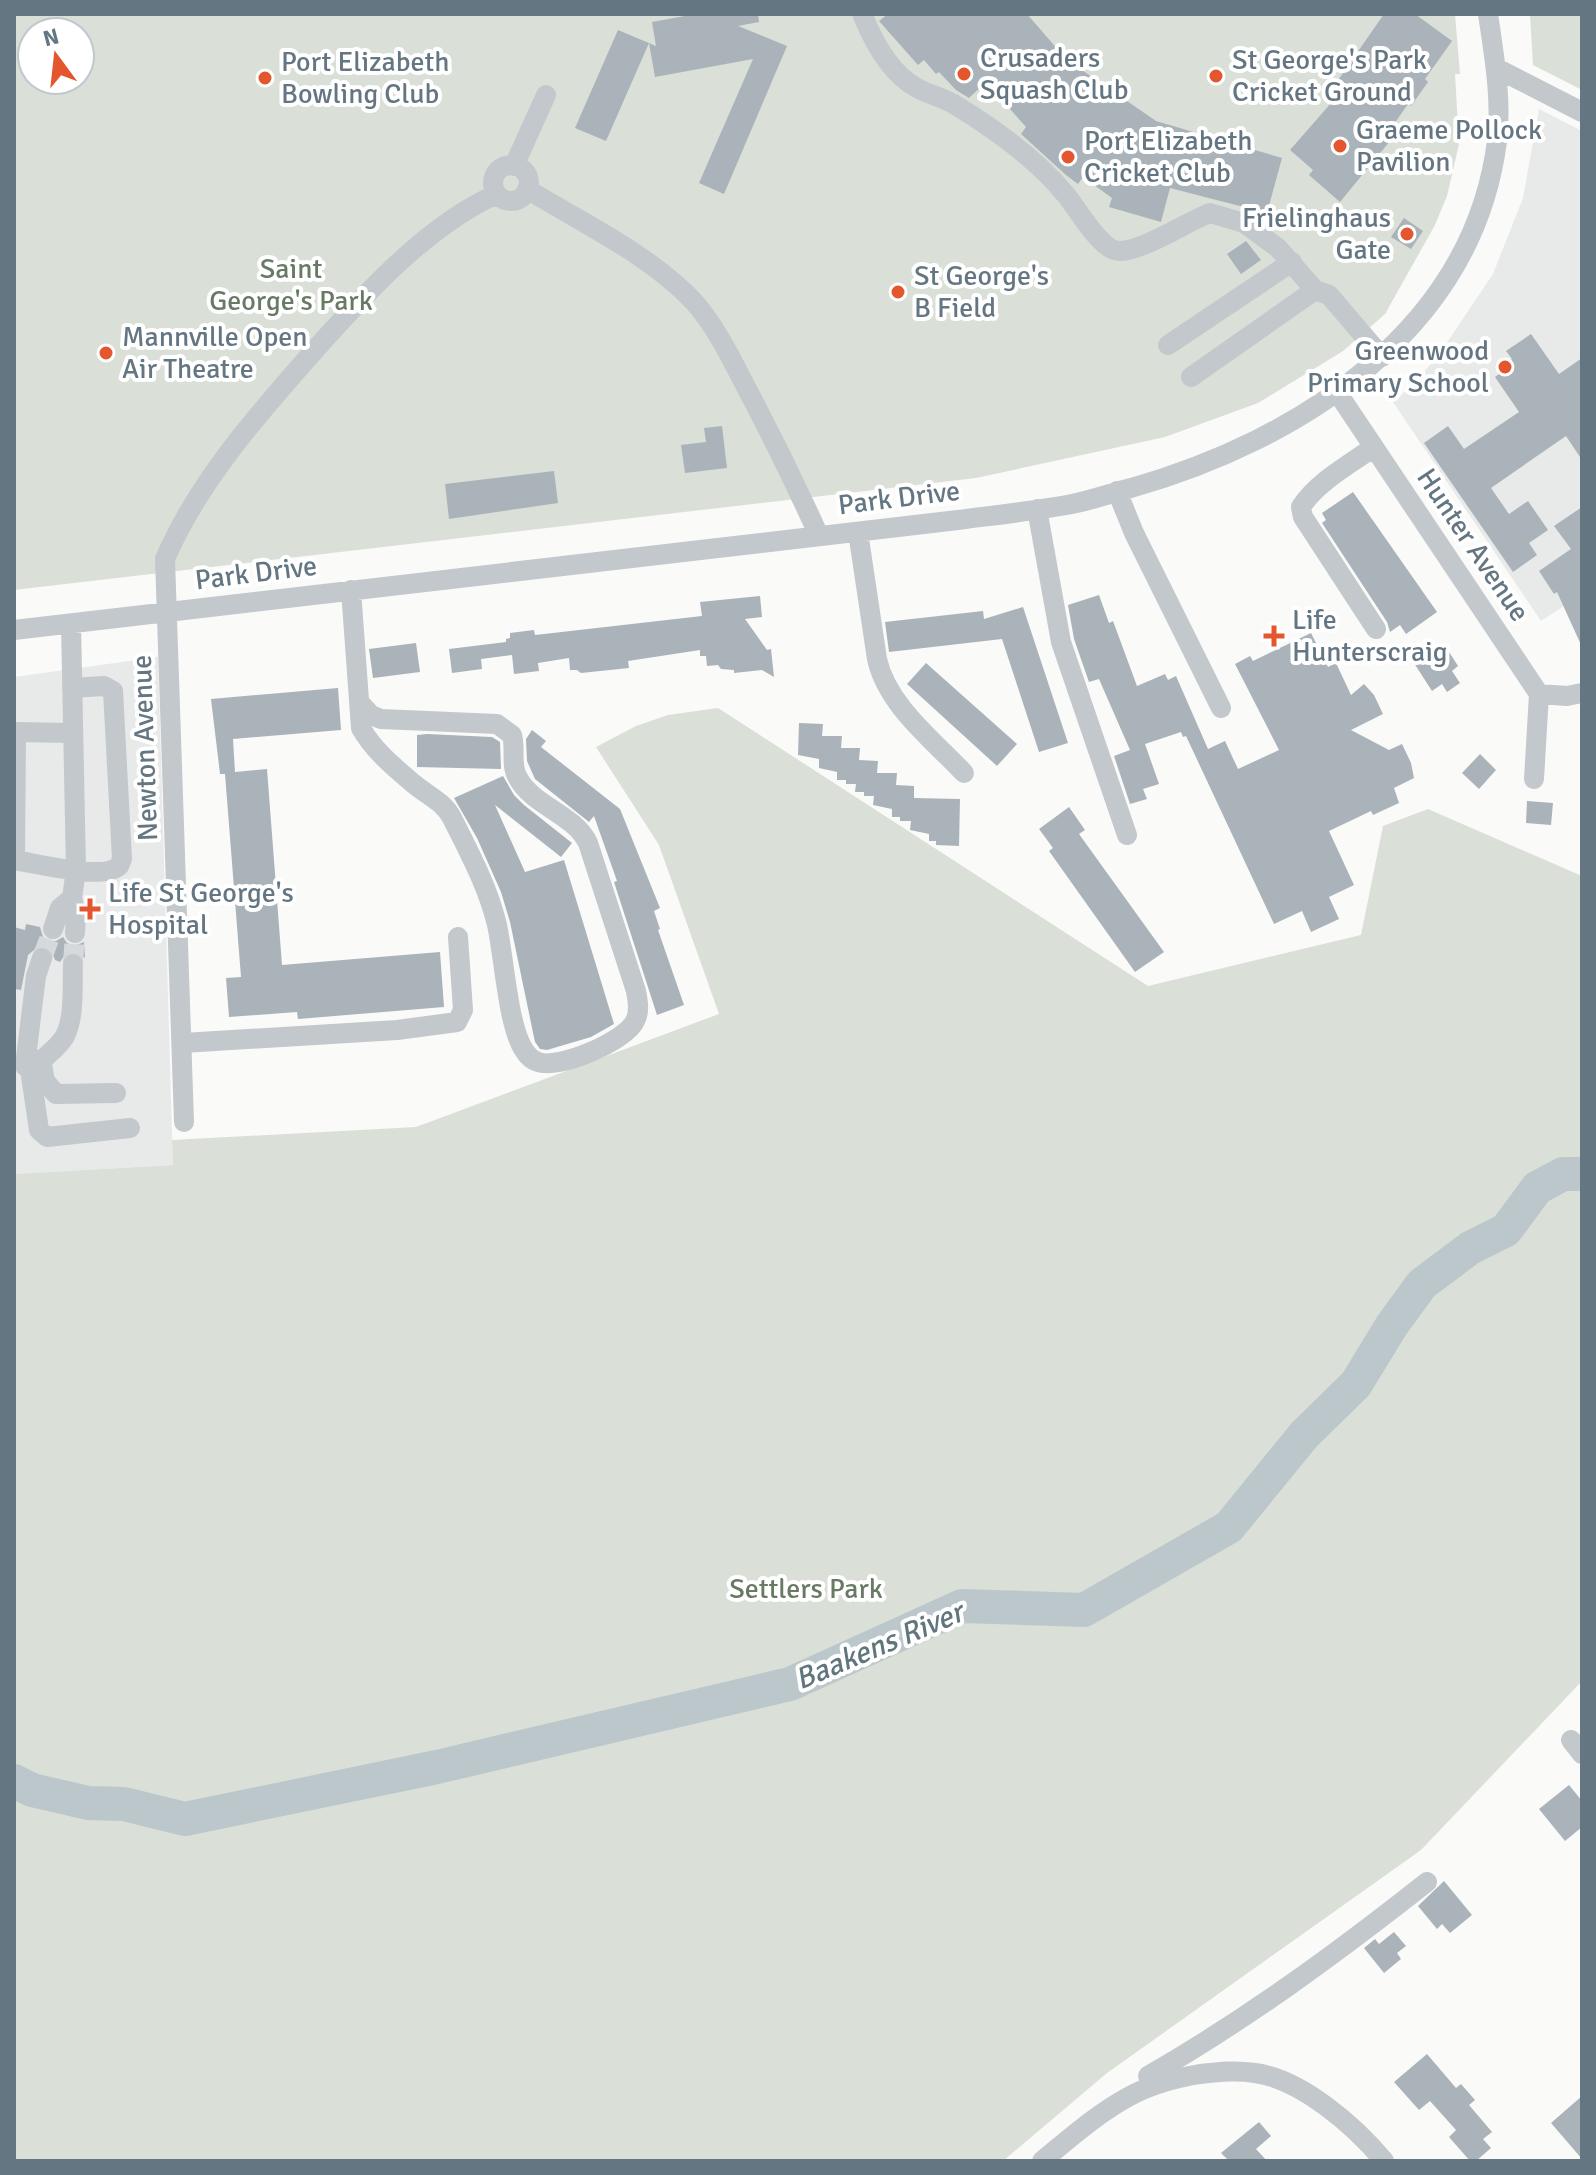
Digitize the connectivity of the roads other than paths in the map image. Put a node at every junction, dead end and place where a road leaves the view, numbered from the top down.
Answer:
1 (1488, 14) edge
2 (863, 16) edge
3 (1496, 68) junction
4 (546, 95) dead end
5 (1582, 112) edge
6 (514, 166) junction
7 (527, 189) junction
8 (497, 194) junction
9 (1292, 262) junction
10 (1315, 290) junction
11 (1168, 345) dead end
12 (1382, 357) junction
13 (1191, 377) dead end
14 (1337, 392) junction
15 (1374, 447) junction
16 (1117, 491) junction
17 (1037, 509) junction
18 (858, 532) junction
19 (819, 536) junction
20 (351, 590) junction
21 (168, 612) junction
22 (71, 624) junction
23 (1376, 629) dead end
24 (14, 630) edge
25 (72, 688) junction
26 (1582, 693) edge
27 (1539, 694) junction
28 (360, 703) junction
29 (1221, 708) dead end
30 (15, 732) edge
31 (73, 733) junction
32 (964, 773) dead end
33 (1534, 779) dead end
34 (1127, 835) dead end
35 (15, 860) edge
36 (76, 870) junction
37 (72, 898) junction
38 (53, 929) tunnel mouth
39 (75, 933) tunnel mouth
40 (458, 937) dead end
41 (42, 958) tunnel mouth
42 (73, 964) tunnel mouth
43 (183, 1043) junction
44 (28, 1065) edge
45 (116, 1093) dead end
46 (184, 1122) dead end
47 (130, 1128) dead end
48 (1427, 1882) dead end
49 (1157, 2084) junction
50 (1042, 2161) edge
51 (1384, 2161) edge

1 - 3 street, Park Drive
2 - 9 street
3 - 5 street
3 - 12 street, Park Drive
4 - 6 street
6 - 7 street
6 - 8 street
7 - 8 street
7 - 19 street
8 - 21 street, Newton Avenue
9 - 10 street
9 - 11 street
10 - 12 street
10 - 13 street
12 - 14 street, Park Drive
14 - 15 street, Hunter Avenue
14 - 16 street, Park Drive
15 - 23 street
15 - 27 street, Hunter Avenue
16 - 17 street, Park Drive
16 - 29 street
17 - 18 street, Park Drive
17 - 34 street
18 - 19 street, Park Drive
18 - 32 street
19 - 20 street, Park Drive
20 - 21 street, Park Drive
20 - 28 street
21 - 22 street, Park Drive
21 - 43 street, Newton Avenue
22 - 24 street, Park Drive
22 - 25 street
25 - 31 street
25 - 36 street
26 - 27 street
27 - 33 street
28 - 28 street
30 - 31 street
30 - 35 street
31 - 36 street
35 - 36 street
36 - 37 street
37 - 38 street
37 - 39 street
40 - 43 street
41 - 44 street
42 - 44 street
43 - 46 street, Newton Avenue
44 - 45 street
44 - 47 street
48 - 49 street
49 - 50 street
49 - 51 street

